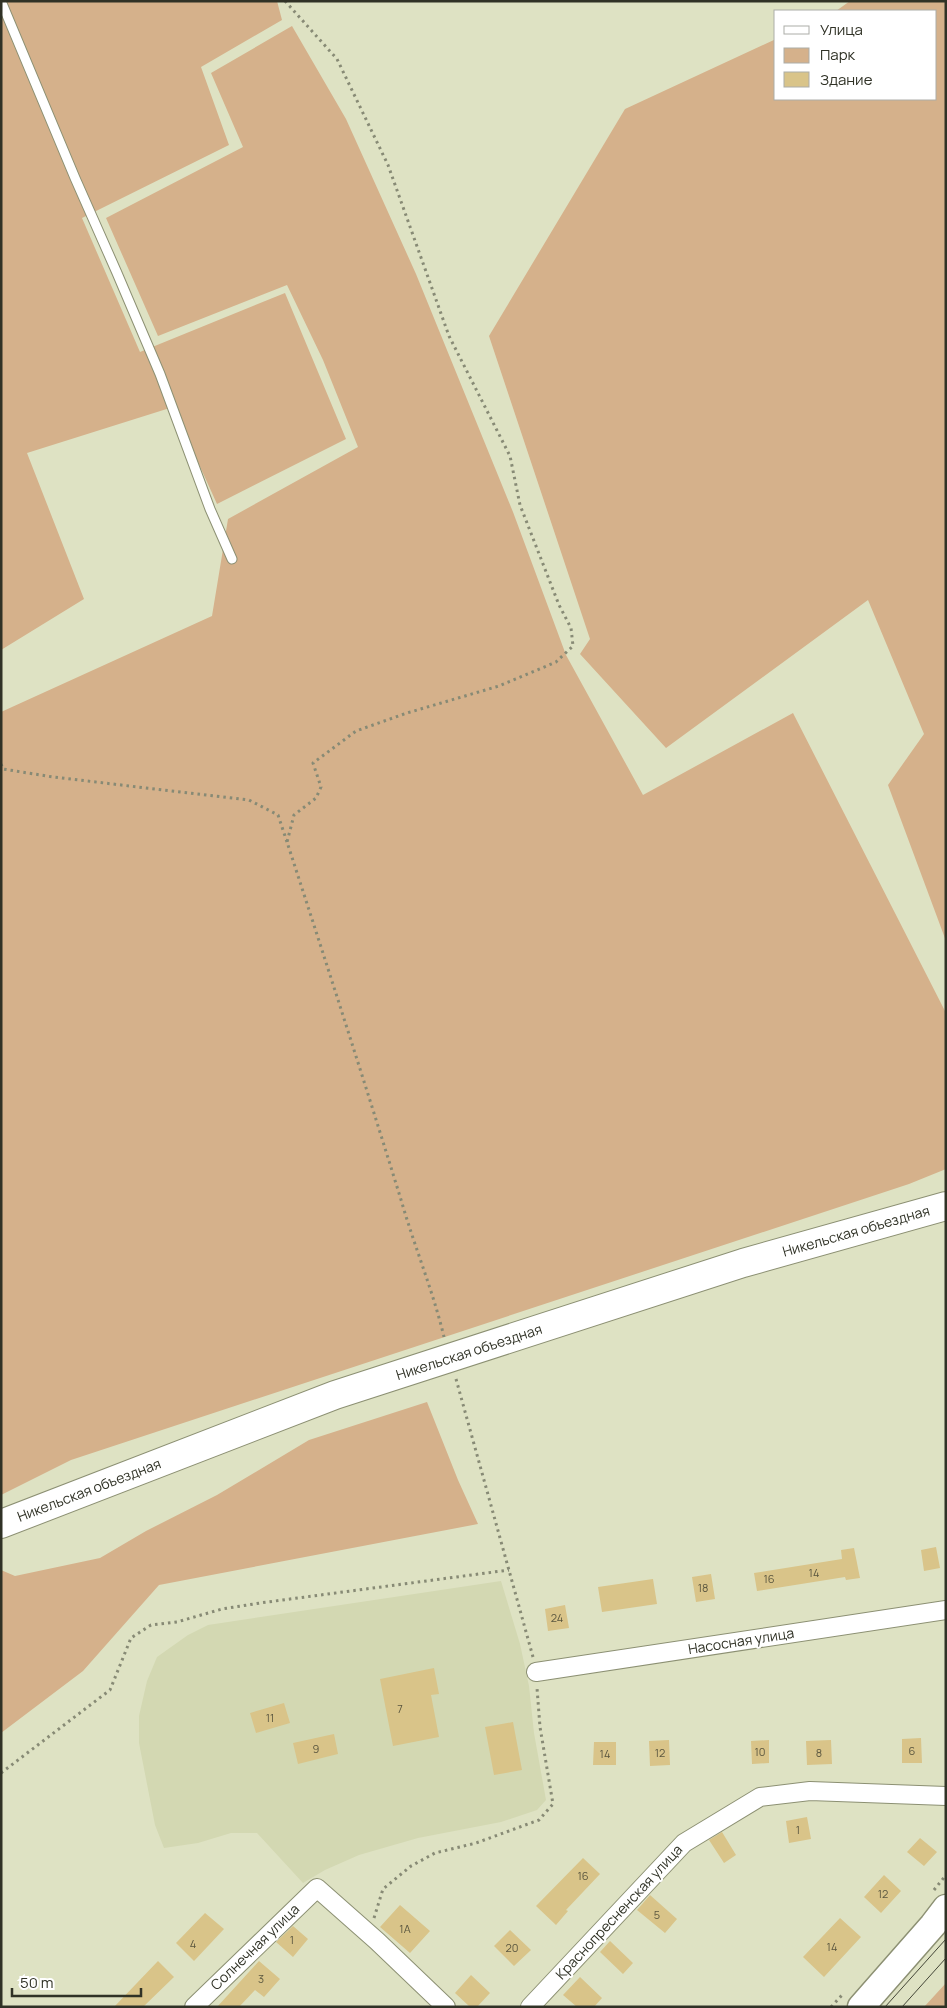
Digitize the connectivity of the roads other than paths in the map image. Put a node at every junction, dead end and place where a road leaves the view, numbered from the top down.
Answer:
1 (1, 1) edge
2 (232, 559) dead end
3 (946, 1206) edge
4 (1, 1524) edge
5 (946, 1610) edge
6 (536, 1672) road end
7 (946, 1796) edge
8 (946, 1908) edge
9 (194, 2007) edge
10 (446, 2007) edge
11 (530, 2007) edge
12 (861, 2007) edge

1 - 2 lane
3 - 4 main road, Никельская объездная
5 - 6 street, Насосная улица
7 - 11 street, Краснопресненская улица
8 - 12 main road
9 - 10 street, Солнечная улица

